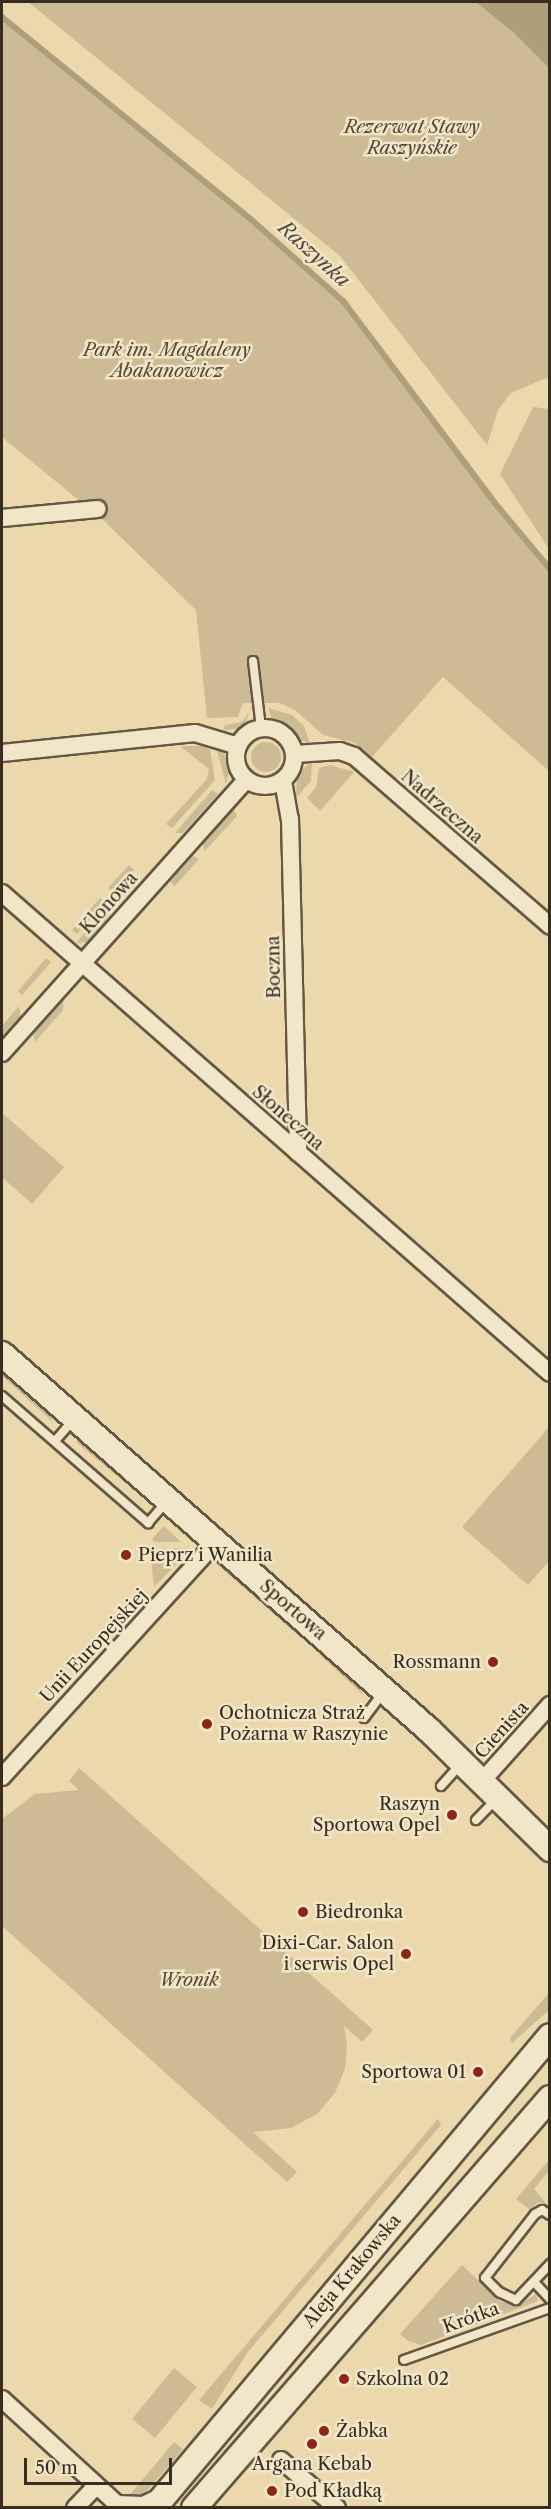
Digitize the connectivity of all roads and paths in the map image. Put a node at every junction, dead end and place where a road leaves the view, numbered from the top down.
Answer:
1 (98, 509) dead end
2 (2, 518) edge
3 (253, 661) dead end
4 (261, 728) junction
5 (238, 746) junction
6 (2, 753) edge
7 (295, 754) junction
8 (246, 780) junction
9 (283, 781) junction
10 (2, 893) edge
11 (549, 926) edge
12 (81, 963) junction
13 (2, 1053) edge
14 (298, 1153) junction
15 (2, 1354) edge
16 (549, 1373) edge
17 (2, 1396) edge
18 (75, 1418) junction
19 (54, 1441) junction
20 (168, 1500) junction
21 (216, 1542) junction
22 (385, 1691) junction
23 (549, 1705) edge
24 (364, 1718) dead end
25 (463, 1761) junction
26 (2, 1777) edge
27 (441, 1786) dead end
28 (491, 1788) junction
29 (476, 1820) dead end
30 (549, 1850) edge
31 (549, 2036) edge
32 (549, 2098) edge
33 (549, 2215) edge
34 (549, 2264) edge
35 (534, 2282) junction
36 (549, 2299) edge
37 (549, 2308) edge
38 (404, 2360) dead end
39 (2, 2399) edge
40 (281, 2460) dead end
41 (96, 2486) junction
42 (161, 2500) edge
43 (117, 2506) edge
44 (75, 2508) edge
45 (194, 2508) edge
46 (337, 2508) edge

1 - 2 street
3 - 4 lane
4 - 5 street
4 - 7 street
5 - 6 street
5 - 8 street
7 - 9 street
7 - 11 street, Nadrzeczna
8 - 9 street
8 - 12 street, Klonowa
9 - 14 street, Boczna
10 - 12 street, Słoneczna
12 - 13 street, Klonowa
12 - 14 street, Słoneczna
14 - 16 street, Słoneczna
15 - 18 main road, Sportowa
17 - 19 lane
18 - 19 lane
18 - 20 main road, Sportowa
19 - 20 lane
20 - 21 main road, Sportowa
21 - 22 main road, Sportowa
21 - 26 street, Unii Europejskiej
22 - 24 lane
22 - 25 main road, Sportowa
23 - 28 street, Cienista
25 - 27 lane
25 - 28 main road, Sportowa
28 - 29 lane
28 - 30 main road, Sportowa
31 - 42 main road, Aleja Krakowska
32 - 45 main road, Aleja Krakowska
33 - 35 lane
34 - 35 lane
35 - 36 lane
37 - 38 lane, Krótka
39 - 41 street
40 - 46 street
41 - 43 street
41 - 44 street
42 - 43 street

